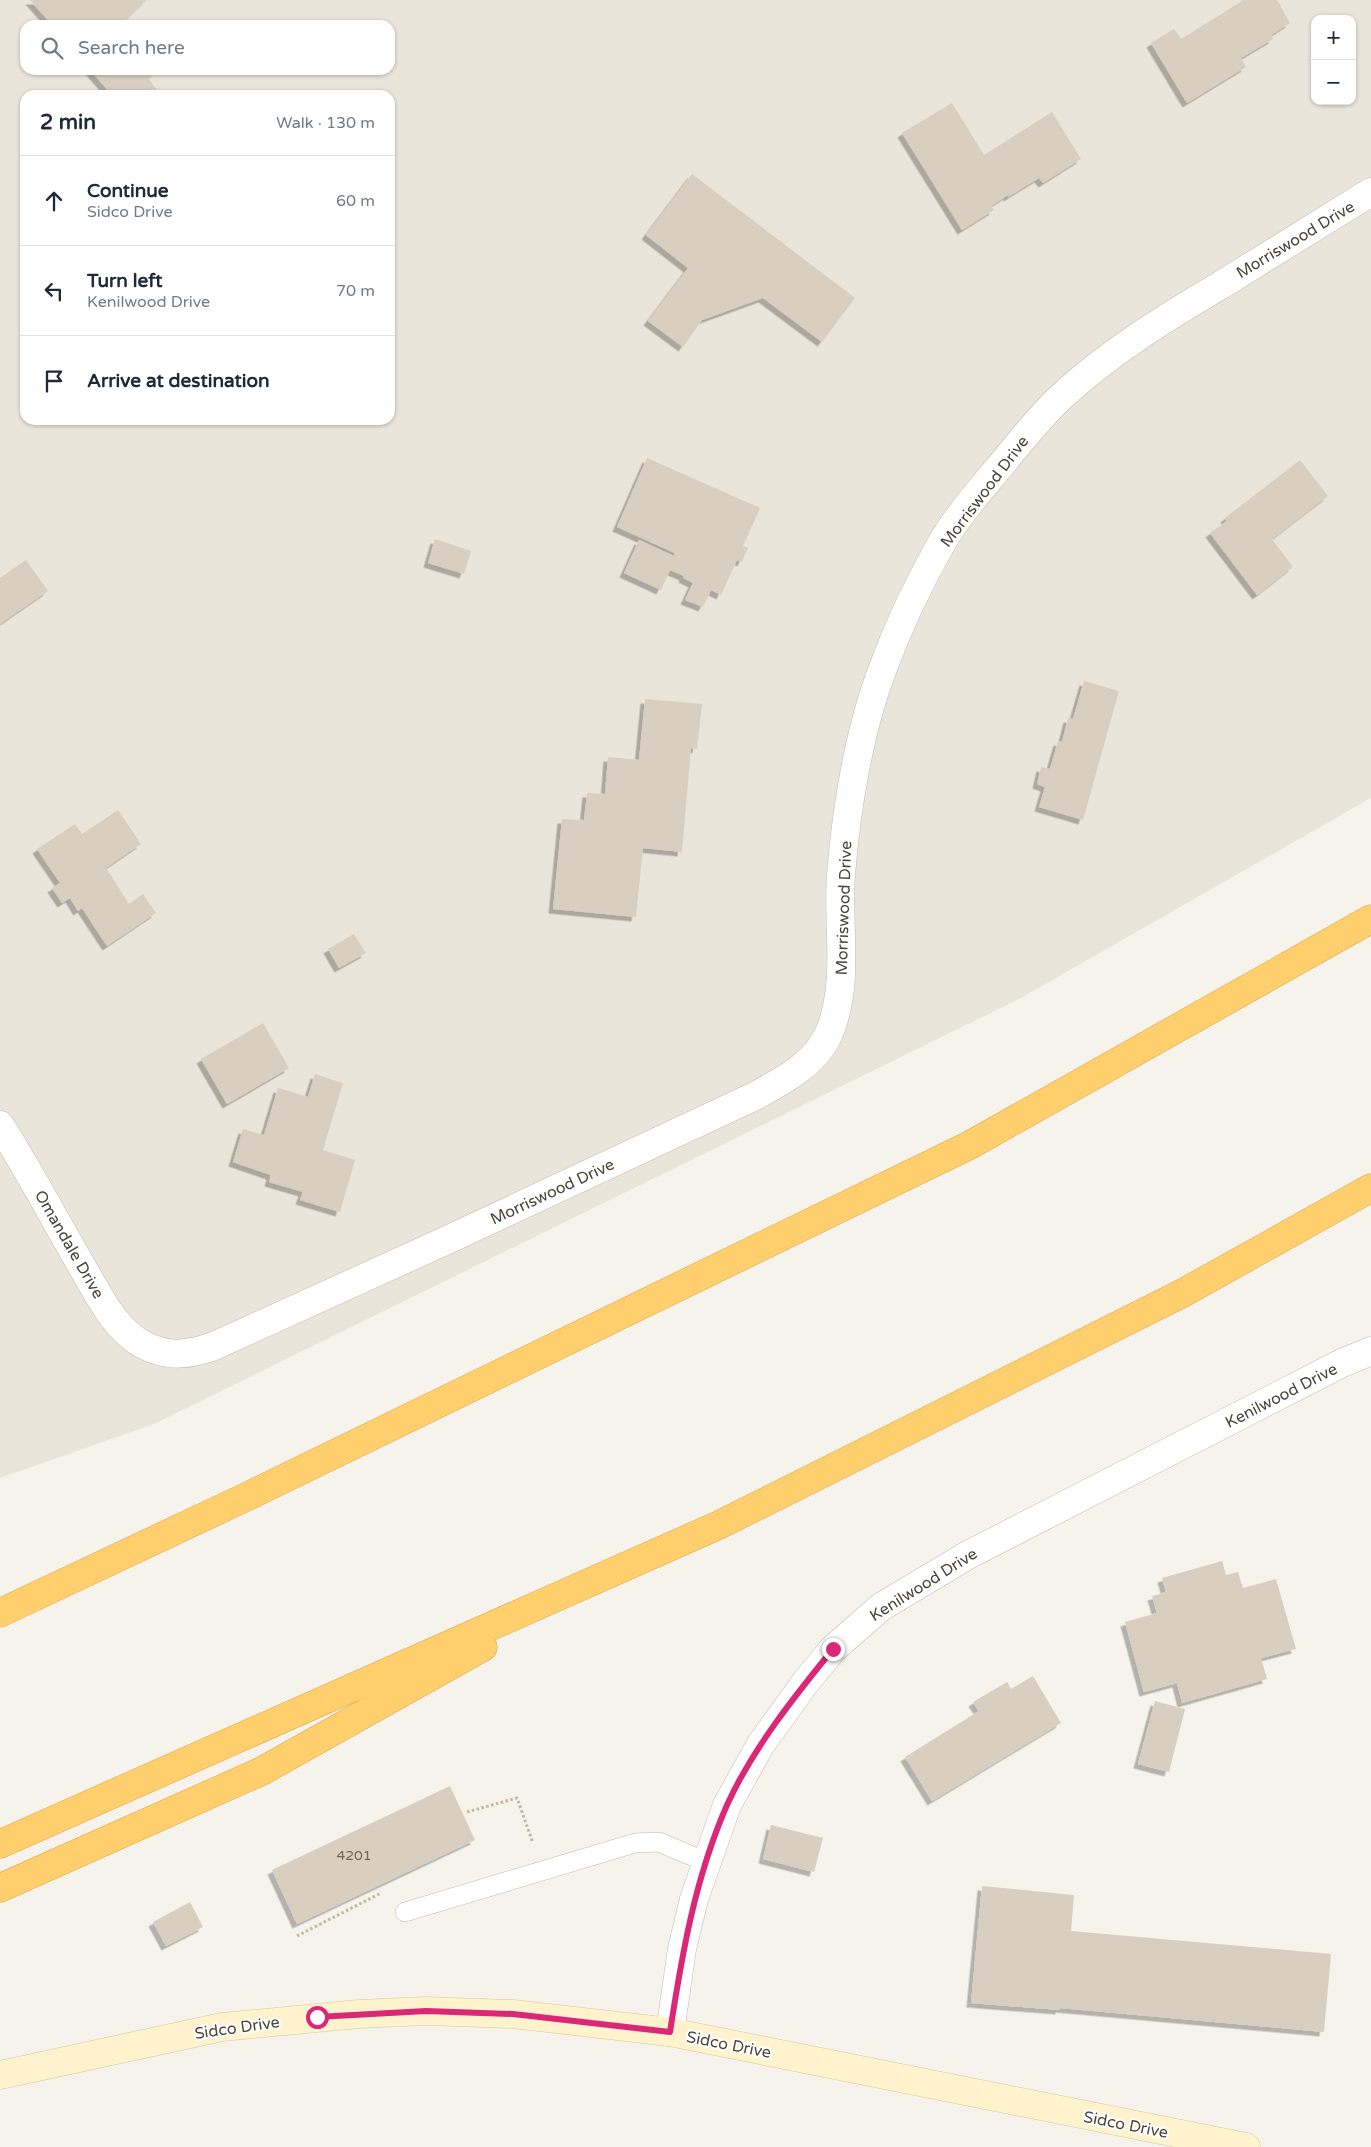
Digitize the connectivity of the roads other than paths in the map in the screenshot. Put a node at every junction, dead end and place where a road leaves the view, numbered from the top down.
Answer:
1 (1371, 192) edge
2 (1371, 919) edge
3 (0, 1125) edge
4 (1371, 1188) edge
5 (154, 1349) joint
6 (1371, 1351) edge
7 (625, 1566) junction
8 (0, 1614) edge
9 (0, 1844) edge
10 (706, 1862) junction
11 (0, 1888) edge
12 (406, 1912) dead end
13 (670, 2032) junction
14 (0, 2076) edge
15 (1246, 2147) edge

1 - 5 street, Morriswood Drive
2 - 8 highway
3 - 5 street, Omandale Drive
4 - 7 highway
6 - 10 street, Kenilwood Drive
7 - 9 highway
7 - 11 highway
10 - 12 lane
10 - 13 street, Kenilwood Drive
13 - 14 main road, Sidco Drive
13 - 15 main road, Sidco Drive

